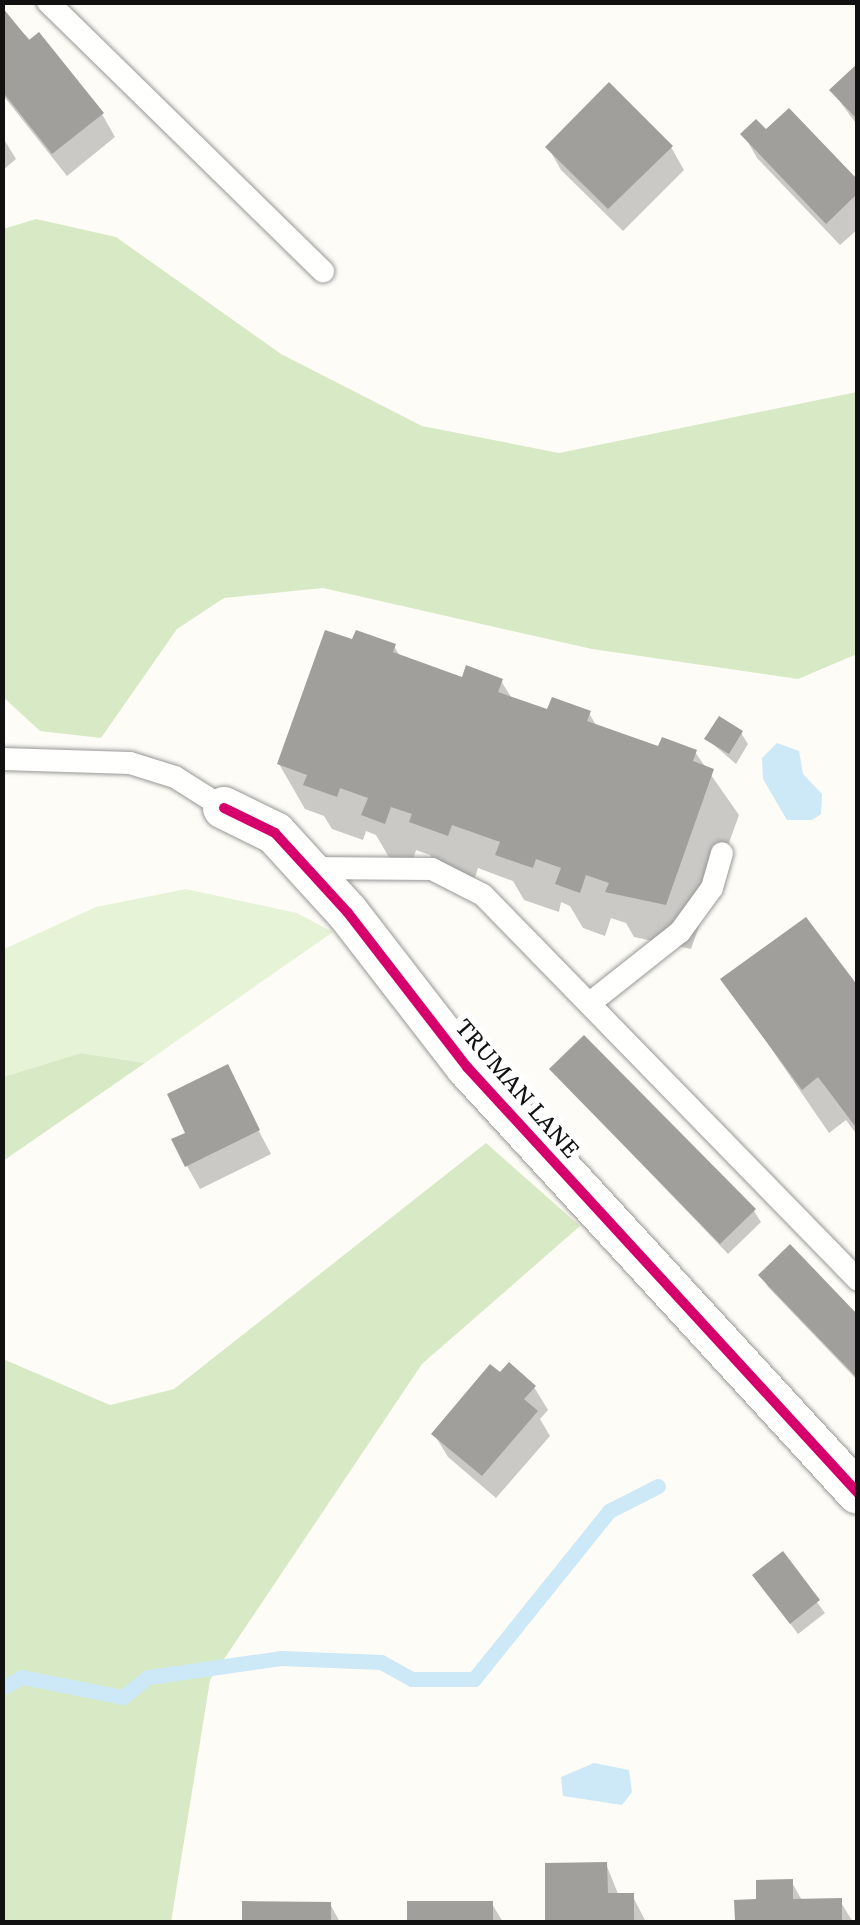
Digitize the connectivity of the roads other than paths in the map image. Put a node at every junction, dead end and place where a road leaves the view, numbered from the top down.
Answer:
1 (48, 2) edge
2 (323, 271) dead end
3 (2, 758) edge
4 (224, 808) joint
5 (722, 853) dead end
6 (304, 868) junction
7 (590, 1003) junction
8 (858, 1280) edge
9 (858, 1493) edge

1 - 2 lane
3 - 4 lane
4 - 6 street, TRUMAN LANE
5 - 7 lane
6 - 7 lane
6 - 9 street, TRUMAN LANE
7 - 8 lane

